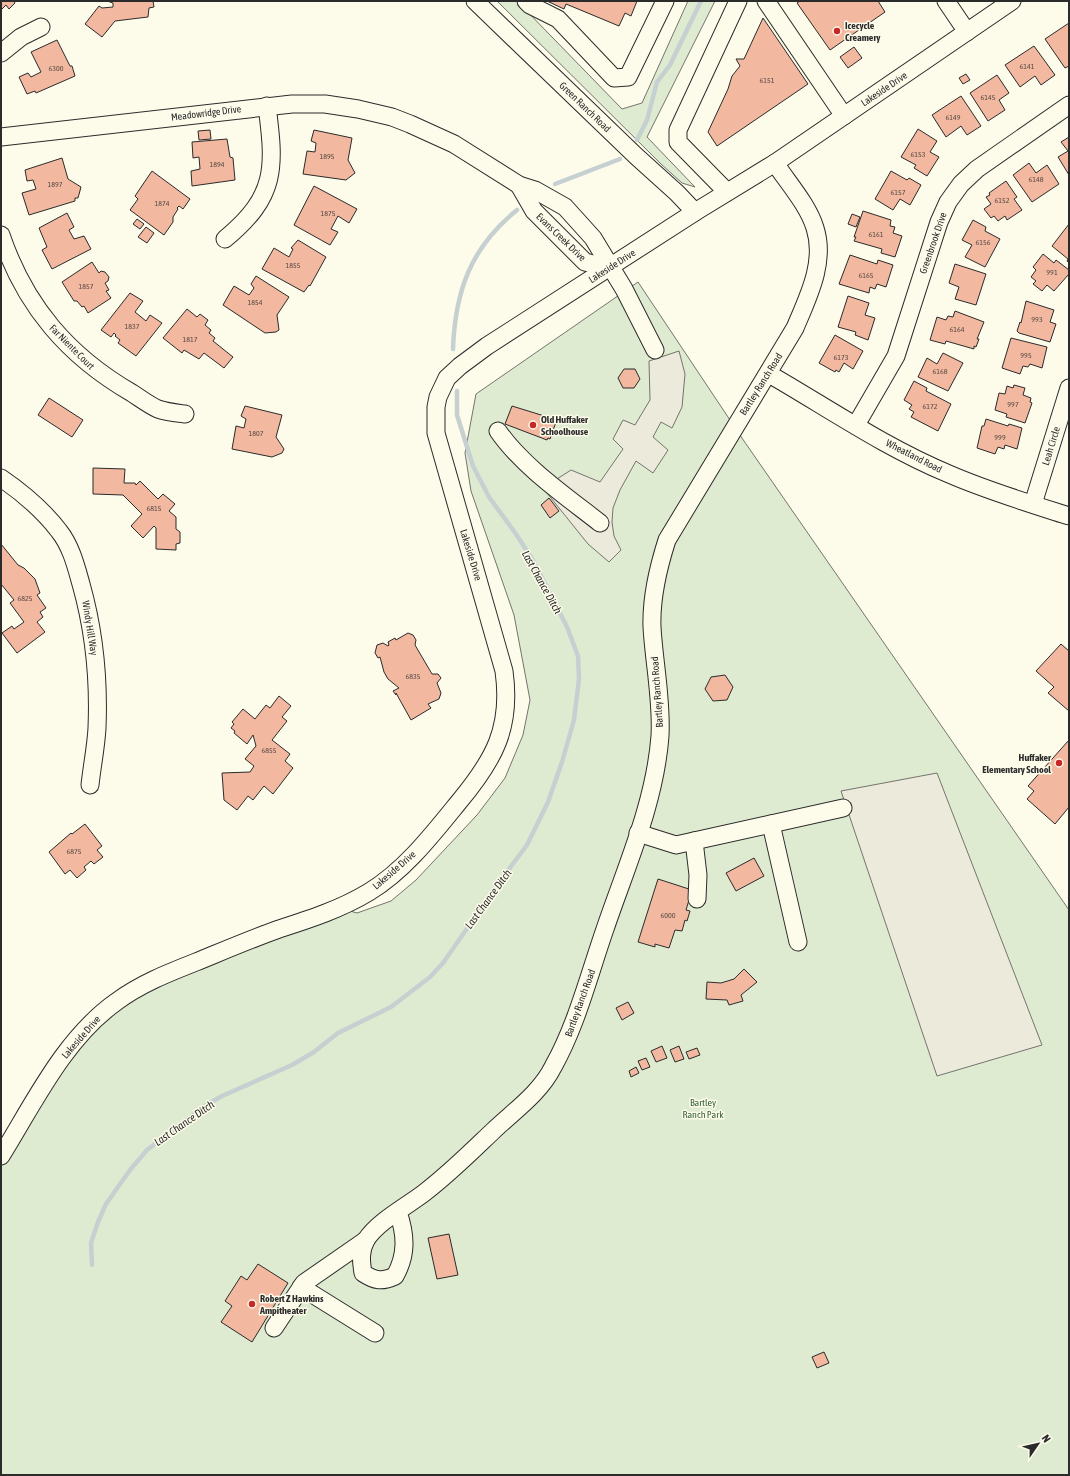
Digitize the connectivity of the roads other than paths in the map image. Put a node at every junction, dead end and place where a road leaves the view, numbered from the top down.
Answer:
1 (475, 1) edge
2 (526, 1) edge
3 (664, 1) edge
4 (738, 1) edge
5 (766, 1) edge
6 (946, 1) edge
7 (1012, 1) edge
8 (41, 27) dead end
9 (967, 32) junction
10 (1, 53) edge
11 (1069, 105) edge
12 (267, 106) junction
13 (844, 116) junction
14 (410, 124) joint
15 (1, 138) edge
16 (775, 163) junction
17 (519, 185) junction
18 (727, 192) junction
19 (695, 212) junction
20 (1, 235) edge
21 (225, 239) dead end
22 (610, 268) junction
23 (655, 350) dead end
24 (769, 374) junction
25 (1069, 388) edge
26 (185, 414) dead end
27 (856, 425) junction
28 (498, 431) dead end
29 (1, 478) edge
30 (1033, 504) junction
31 (1069, 516) edge
32 (600, 523) dead end
33 (90, 785) dead end
34 (843, 808) dead end
35 (771, 824) junction
36 (638, 833) junction
37 (694, 841) junction
38 (697, 899) dead end
39 (798, 942) dead end
40 (1, 1156) edge
41 (398, 1212) junction
42 (366, 1240) junction
43 (301, 1287) junction
44 (274, 1328) dead end
45 (375, 1333) dead end

1 - 19 street, Green Ranch Road
2 - 3 street
4 - 18 street
5 - 13 street
6 - 9 street
7 - 9 street, Lakeside Drive
8 - 10 street
9 - 13 street, Lakeside Drive
11 - 27 street, Greenbrook Drive
12 - 14 street, Meadowridge Drive
12 - 15 street, Meadowridge Drive
12 - 21 street
13 - 16 street, Lakeside Drive
14 - 17 street, Evans Creek Drive
16 - 18 street, Lakeside Drive
16 - 24 street, Bartley Ranch Road
17 - 22 street, Evans Creek Drive
17 - 22 street, Evans Creek Drive
18 - 19 street, Lakeside Drive
19 - 22 street, Lakeside Drive
20 - 26 street, Far Niente Court
22 - 23 street
22 - 40 street, Lakeside Drive
24 - 27 street, Wheatland Road
24 - 36 street, Bartley Ranch Road
25 - 30 street, Leah Circle
27 - 30 street, Wheatland Road
28 - 32 street
29 - 33 street, Windy Hill Way
30 - 31 street, Wheatland Road
34 - 35 street
35 - 37 street
35 - 39 street
36 - 37 street
36 - 41 street, Bartley Ranch Road
37 - 38 street
41 - 42 street, Bartley Ranch Road
41 - 42 street
42 - 43 street, Bartley Ranch Road
43 - 44 street, Bartley Ranch Road
43 - 45 street

